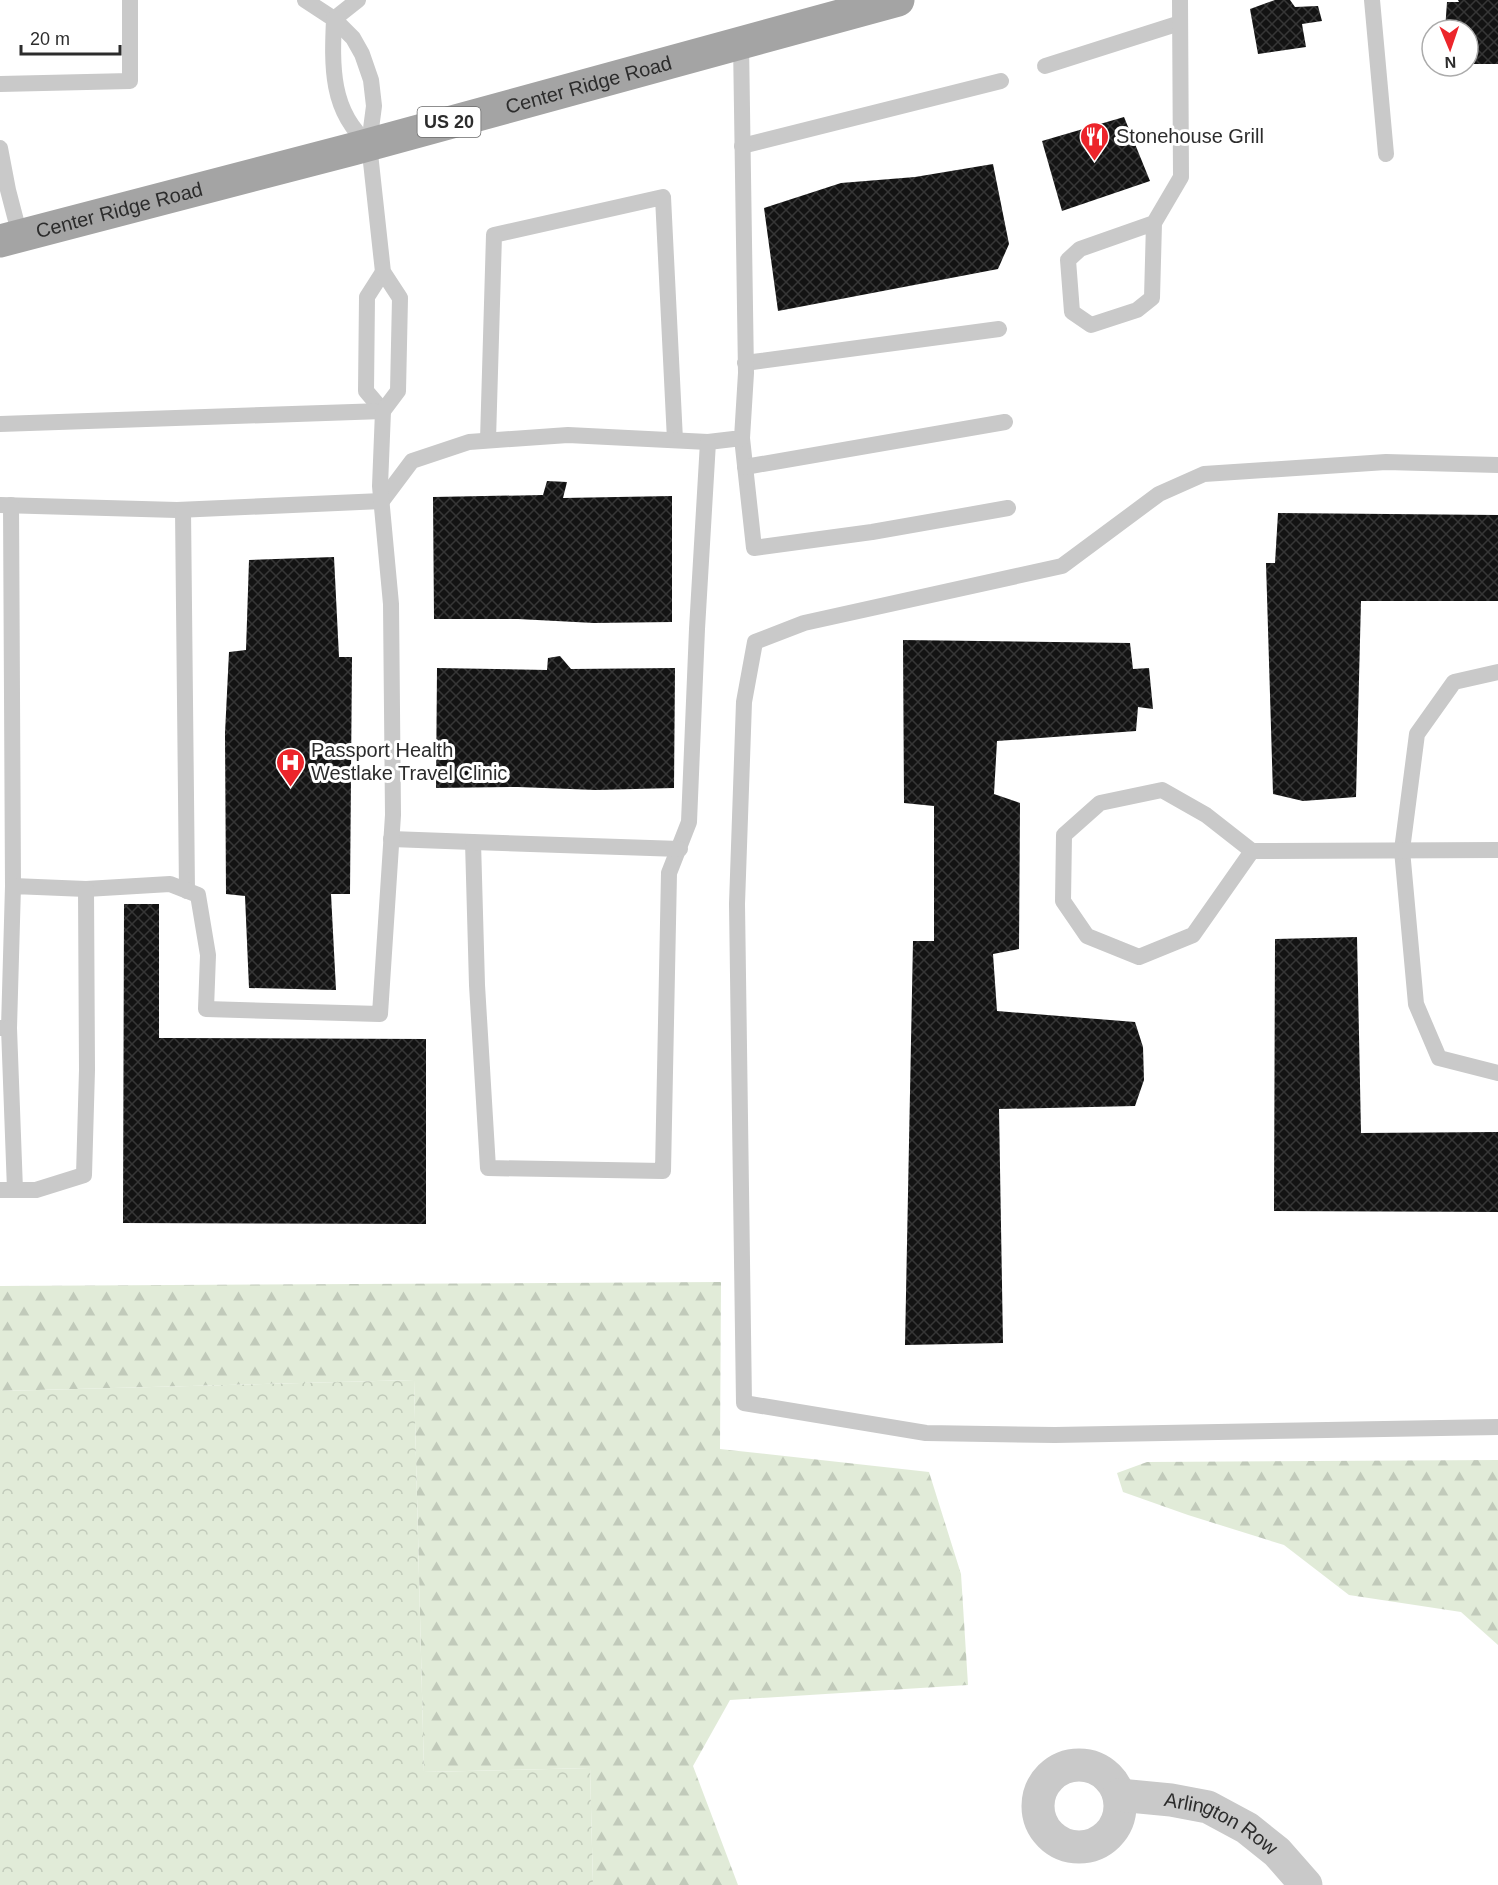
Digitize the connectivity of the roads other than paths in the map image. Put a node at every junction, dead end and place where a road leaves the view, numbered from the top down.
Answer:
1 (130, 0) edge
2 (305, 0) edge
3 (358, 0) edge
4 (898, 0) edge
5 (1180, 0) edge
6 (1372, 0) edge
7 (334, 19) junction
8 (1180, 23) junction
9 (741, 43) junction
10 (1045, 66) dead end
11 (1000, 81) dead end
12 (0, 84) edge
13 (369, 144) junction
14 (742, 146) junction
15 (0, 148) edge
16 (1386, 154) dead end
17 (1154, 223) junction
18 (10, 238) edge
19 (383, 272) junction
20 (999, 329) dead end
21 (745, 363) junction
22 (383, 411) junction
23 (1005, 422) dead end
24 (0, 424) edge
25 (742, 438) junction
26 (488, 440) junction
27 (675, 441) junction
28 (708, 442) junction
29 (1498, 465) edge
30 (745, 467) junction
31 (382, 501) junction
32 (6, 505) edge
33 (1008, 508) dead end
34 (183, 510) junction
35 (1498, 672) edge
36 (391, 839) junction
37 (473, 842) junction
38 (680, 849) junction
39 (1402, 850) junction
40 (1498, 850) edge
41 (1252, 851) junction
42 (13, 886) junction
43 (86, 889) junction
44 (187, 891) junction
45 (4, 1028) edge
46 (1498, 1073) edge
47 (8, 1190) edge
48 (1498, 1427) edge
49 (1119, 1795) dead end
50 (1306, 1885) edge

1 - 12 lane
2 - 7 lane
3 - 7 lane
4 - 9 main road, Center Ridge Road / US 20
5 - 8 lane
6 - 16 lane
7 - 13 lane
7 - 13 lane
8 - 10 lane
8 - 17 lane
9 - 13 main road, Center Ridge Road / US 20
9 - 14 lane
11 - 14 lane
13 - 18 main road, Center Ridge Road / US 20
13 - 19 lane
14 - 21 lane
15 - 18 lane
17 - 17 lane
19 - 22 lane
19 - 22 lane
20 - 21 lane
21 - 25 lane
22 - 24 lane
22 - 31 lane
23 - 30 lane
25 - 28 lane
25 - 30 lane
26 - 27 lane
26 - 27 lane
26 - 31 lane
27 - 28 lane
28 - 38 lane
29 - 48 lane
30 - 33 lane
31 - 34 lane
31 - 36 lane
32 - 34 lane
32 - 42 lane
34 - 44 lane
35 - 39 lane
36 - 37 lane
36 - 44 lane
37 - 38 lane
37 - 38 lane
39 - 40 lane
39 - 41 lane
39 - 46 lane
41 - 41 lane
42 - 43 lane
42 - 45 lane
43 - 44 lane
43 - 47 lane
45 - 47 lane
49 - 50 street, Arlington Row

